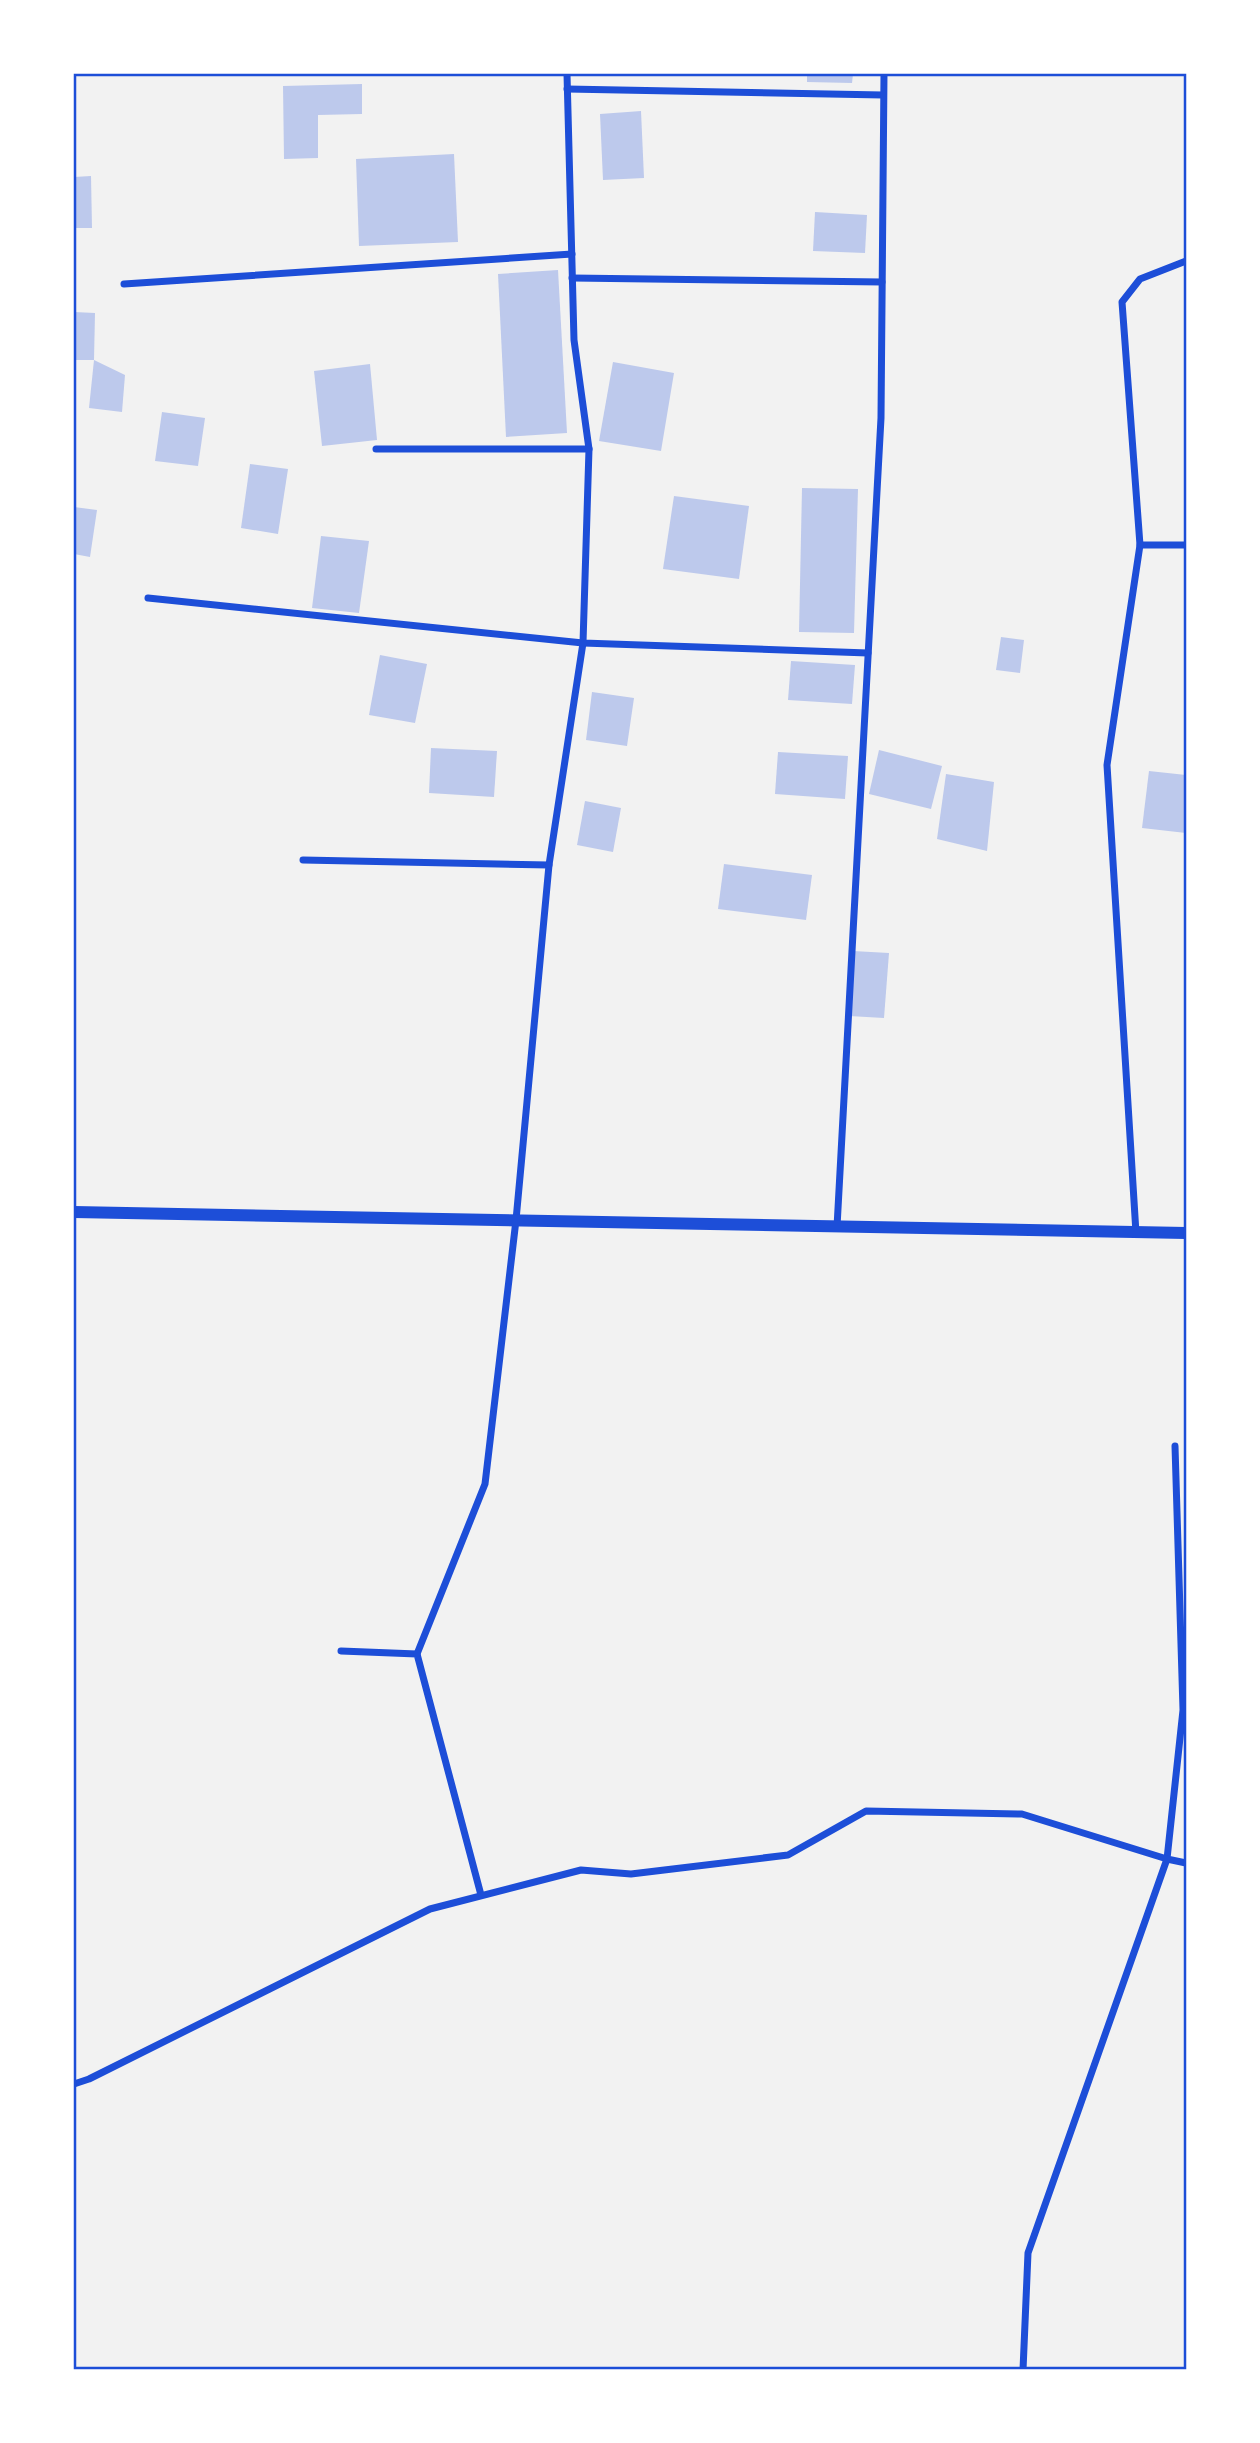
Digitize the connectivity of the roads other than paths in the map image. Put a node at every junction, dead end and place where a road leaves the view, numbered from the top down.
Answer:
1 (566, 74) edge
2 (884, 74) edge
3 (567, 89) junction
4 (883, 95) junction
5 (572, 254) junction
6 (1186, 261) edge
7 (572, 278) junction
8 (882, 282) junction
9 (124, 284) dead end
10 (376, 449) dead end
11 (589, 449) junction
12 (1140, 545) junction
13 (1186, 545) edge
14 (148, 598) dead end
15 (583, 643) junction
16 (868, 653) junction
17 (303, 860) dead end
18 (549, 865) junction
19 (74, 1212) edge
20 (516, 1220) junction
21 (837, 1228) junction
22 (1136, 1233) junction
23 (1186, 1233) edge
24 (1175, 1446) dead end
25 (341, 1651) dead end
26 (416, 1654) junction
27 (1167, 1859) junction
28 (1186, 1863) edge
29 (481, 1895) junction
30 (74, 2084) edge
31 (1023, 2370) edge

1 - 3 street
2 - 4 street
3 - 4 street
3 - 5 street
4 - 8 street
5 - 7 street
5 - 9 street
6 - 12 street
7 - 8 street
7 - 11 street
8 - 16 street
10 - 11 street
11 - 15 street
12 - 13 street
12 - 22 street
14 - 15 street
15 - 16 street
15 - 18 street
16 - 21 street
17 - 18 street
18 - 20 street
19 - 20 street
20 - 21 street
20 - 26 street
21 - 22 street
22 - 23 street
24 - 27 street
25 - 26 street
26 - 29 street
27 - 28 street
27 - 29 street
27 - 31 street
29 - 30 street

